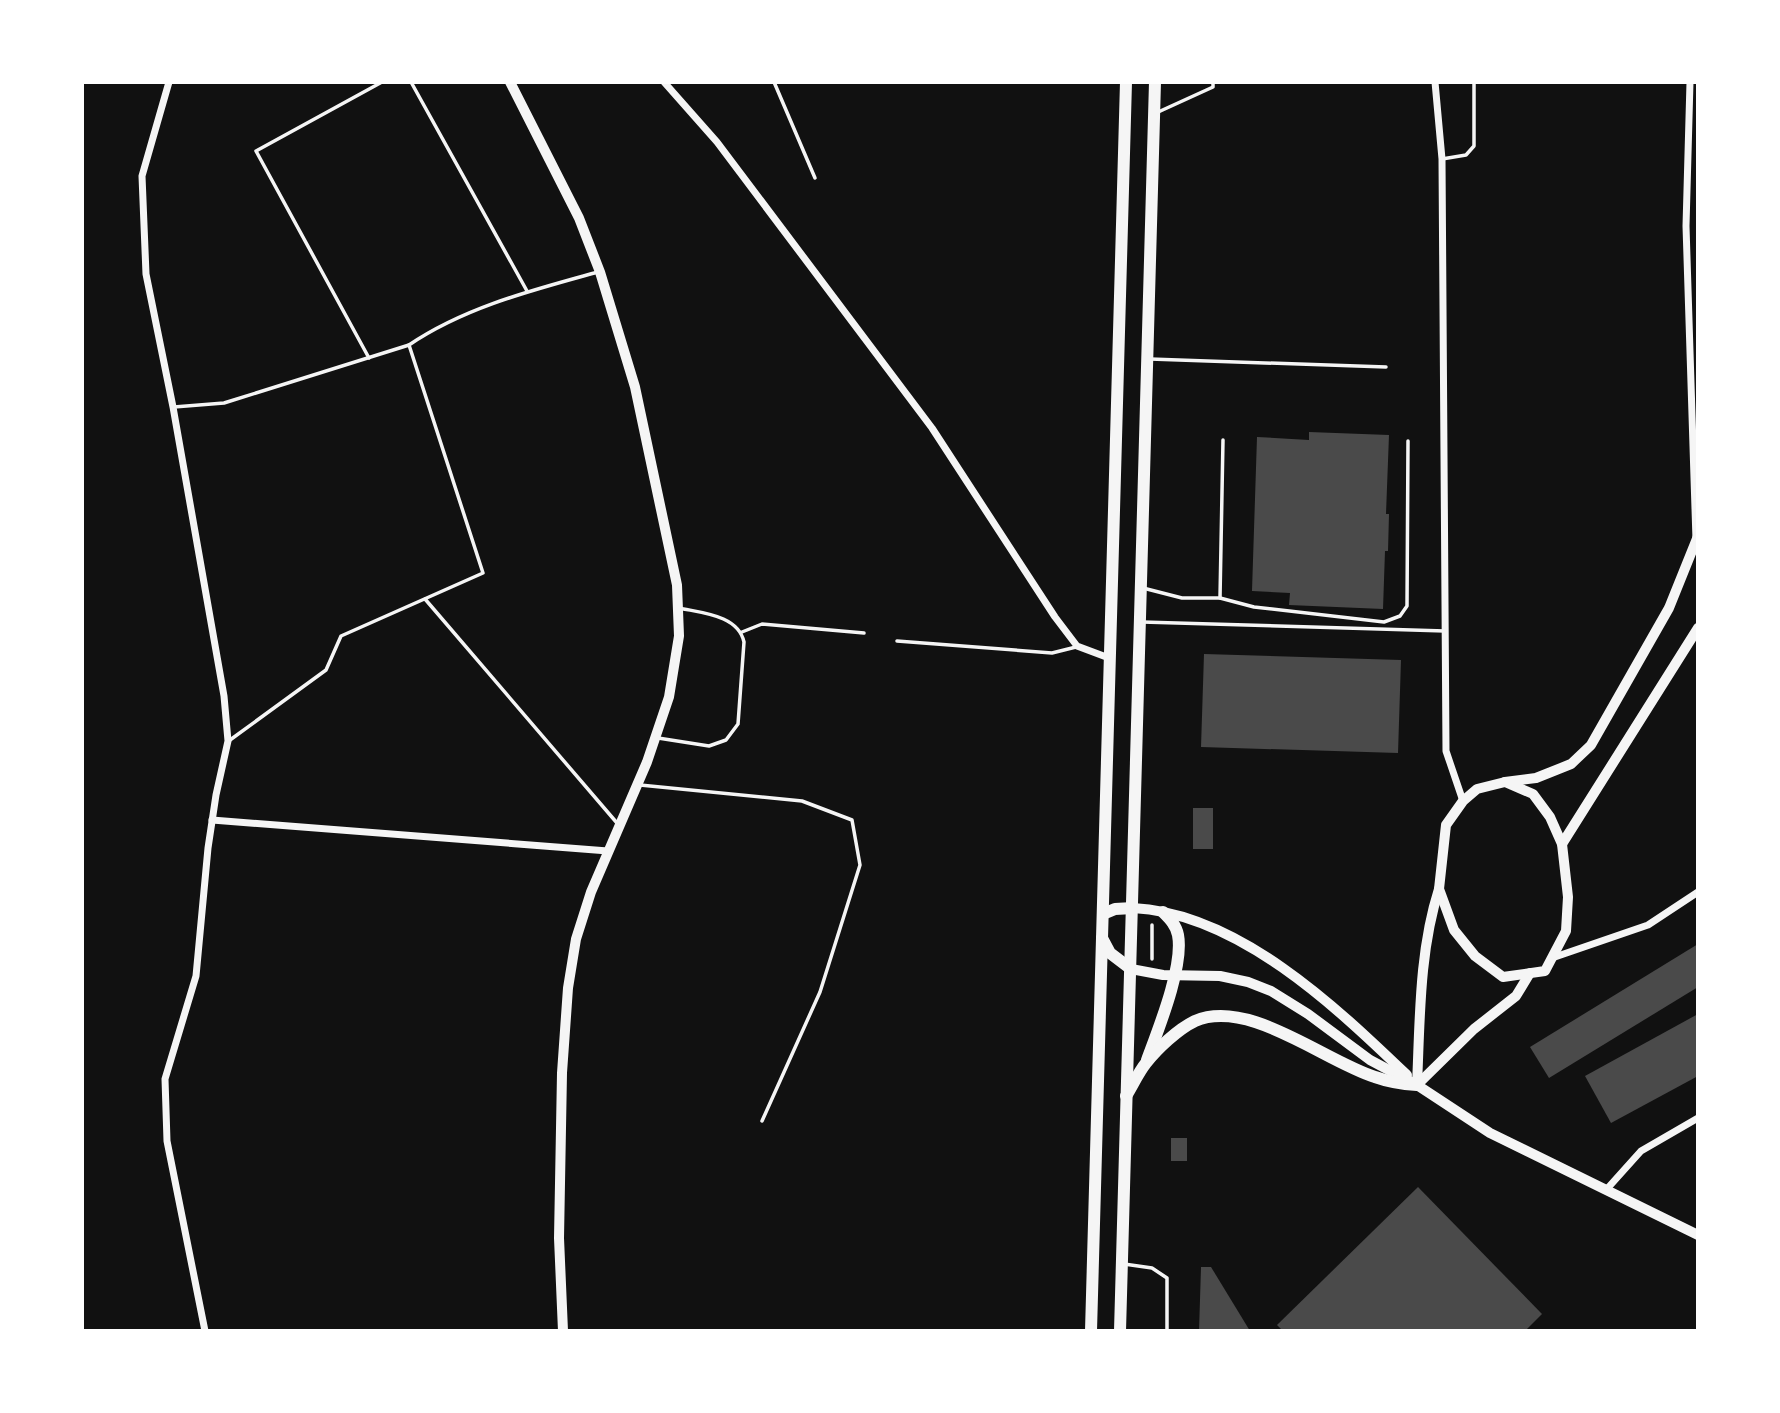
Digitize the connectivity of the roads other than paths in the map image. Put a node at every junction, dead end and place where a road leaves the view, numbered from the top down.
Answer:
1 (169, 82) edge
2 (382, 82) edge
3 (411, 82) edge
4 (510, 82) edge
5 (664, 82) edge
6 (774, 82) edge
7 (1126, 82) edge
8 (1155, 82) edge
9 (1213, 82) edge
10 (1435, 82) edge
11 (1474, 82) edge
12 (1690, 82) edge
13 (1155, 114) junction
14 (1442, 159) junction
15 (815, 178) dead end
16 (600, 272) junction
17 (527, 291) junction
18 (409, 345) junction
19 (369, 358) junction
20 (1147, 358) junction
21 (1386, 367) dead end
22 (173, 407) junction
23 (1223, 440) dead end
24 (1408, 441) dead end
25 (1697, 539) edge
26 (1140, 587) junction
27 (1220, 598) junction
28 (425, 599) junction
29 (678, 608) junction
30 (1140, 622) junction
31 (1698, 628) edge
32 (1445, 631) junction
33 (742, 632) junction
34 (863, 633) dead end
35 (897, 642) dead end
36 (1077, 646) junction
37 (1110, 658) junction
38 (656, 738) junction
39 (228, 741) junction
40 (1505, 782) junction
41 (637, 785) junction
42 (1463, 801) junction
43 (212, 820) junction
44 (619, 826) junction
45 (1562, 844) junction
46 (608, 851) junction
47 (1439, 889) junction
48 (1698, 892) edge
49 (1133, 908) junction
50 (1103, 914) junction
51 (1158, 914) junction
52 (1102, 938) junction
53 (1552, 958) junction
54 (1131, 969) junction
55 (1530, 974) junction
56 (1174, 975) junction
57 (1146, 1063) junction
58 (1417, 1085) junction
59 (1126, 1096) junction
60 (1698, 1118) edge
61 (762, 1121) dead end
62 (1606, 1190) junction
63 (1698, 1236) edge
64 (1122, 1263) junction
65 (205, 1331) edge
66 (563, 1331) edge
67 (1091, 1331) edge
68 (1120, 1331) edge
69 (1167, 1331) edge

1 - 22 street
2 - 19 lane
3 - 17 lane
4 - 16 street
5 - 36 street
6 - 15 lane
7 - 37 main road
8 - 13 main road
9 - 13 lane
10 - 14 street
11 - 14 lane
12 - 25 street
13 - 20 main road
14 - 32 street
16 - 17 lane
16 - 29 street
17 - 18 lane
18 - 19 lane
18 - 28 lane
19 - 22 lane
20 - 21 lane
20 - 26 main road
22 - 39 street
23 - 27 lane
24 - 27 lane
25 - 40 street
26 - 27 lane
26 - 30 main road
28 - 39 lane
28 - 44 lane
29 - 33 lane
29 - 38 street
30 - 32 lane
30 - 49 main road
31 - 45 street
32 - 42 street
33 - 34 lane
33 - 38 lane
35 - 36 lane
36 - 37 street
37 - 50 main road
38 - 41 street
39 - 43 street
40 - 42 street
40 - 45 street
41 - 44 street
41 - 61 lane
42 - 47 street
43 - 46 street
43 - 65 street
44 - 46 street
45 - 53 street
46 - 66 street
47 - 55 street
47 - 58 street
48 - 53 street
49 - 50 main road
49 - 51 main road
49 - 54 main road
50 - 52 main road
51 - 56 main road
51 - 58 main road
52 - 54 main road
52 - 67 main road
53 - 55 street
54 - 56 main road
54 - 59 main road
55 - 58 street
56 - 57 main road
56 - 58 main road
57 - 58 main road
57 - 59 main road
58 - 62 main road
59 - 64 main road
60 - 62 street
62 - 63 main road
64 - 68 main road
64 - 69 lane

